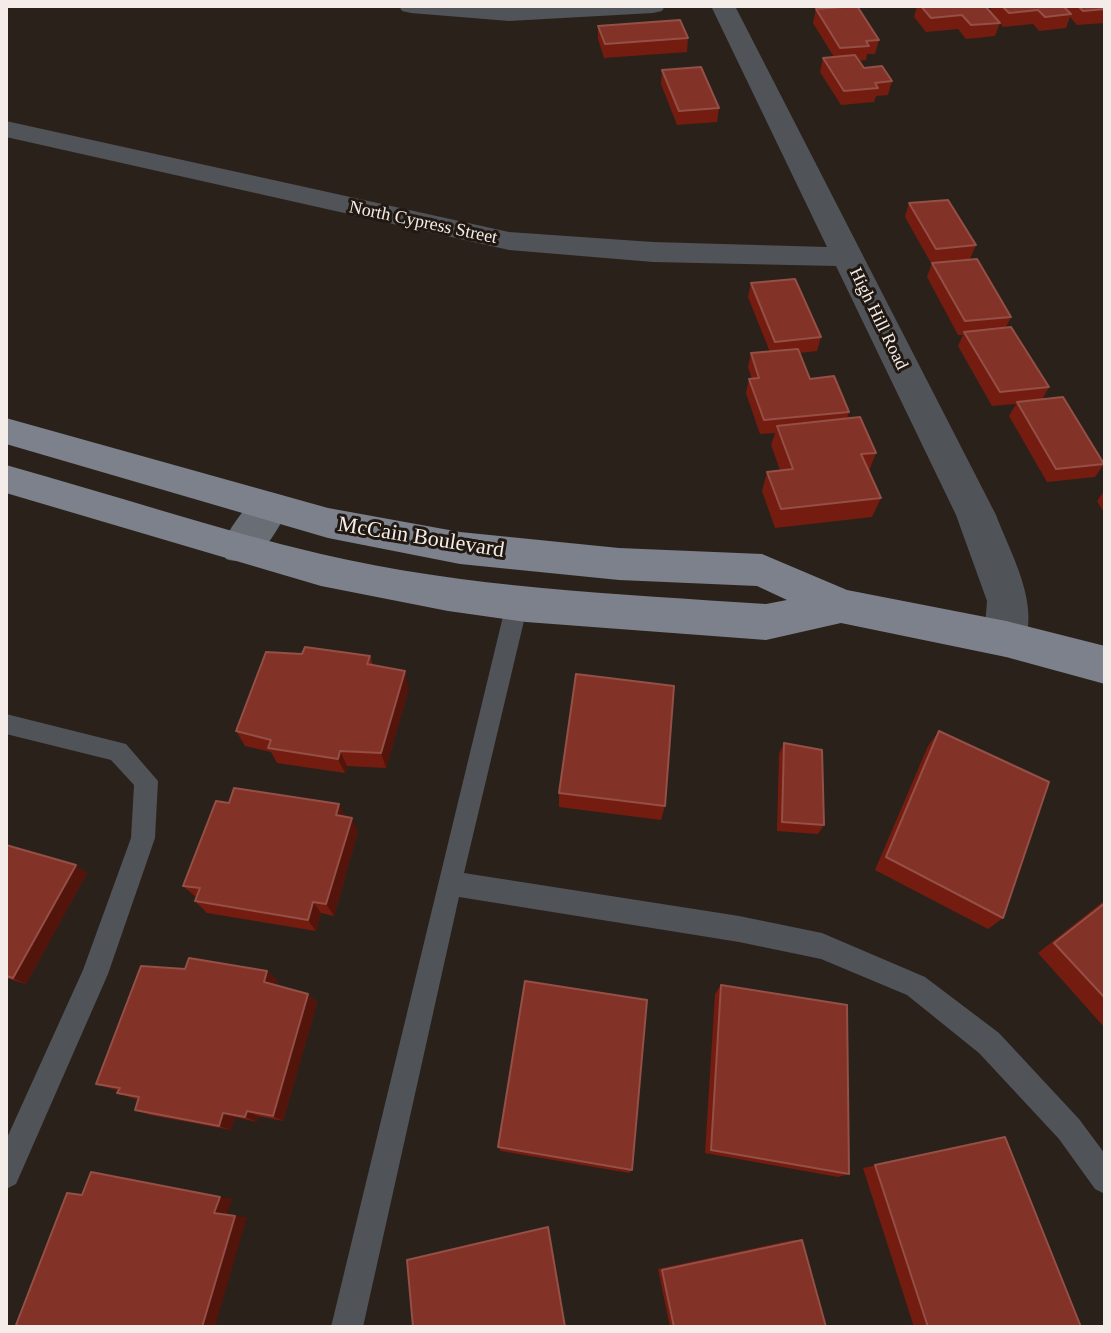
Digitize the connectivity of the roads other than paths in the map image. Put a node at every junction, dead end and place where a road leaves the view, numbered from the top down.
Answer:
1 (411, 6) edge
2 (653, 6) edge
3 (723, 6) edge
4 (6, 129) edge
5 (847, 257) junction
6 (6, 431) edge
7 (6, 479) edge
8 (270, 507) junction
9 (240, 548) junction
10 (517, 604) junction
11 (841, 606) junction
12 (1006, 639) junction
13 (1105, 665) edge
14 (6, 724) edge
15 (449, 883) junction
16 (6, 1174) edge
17 (1105, 1179) edge
18 (347, 1327) edge

1 - 2 street
3 - 5 street, High Hill Road
4 - 5 street, North Cypress Street
5 - 12 street, High Hill Road
6 - 8 main road, McCain Boulevard
7 - 9 main road, McCain Boulevard
8 - 9 main road
8 - 11 main road, McCain Boulevard
9 - 10 main road, McCain Boulevard
10 - 11 main road, McCain Boulevard
10 - 15 lane
11 - 12 main road, McCain Boulevard
12 - 13 main road, McCain Boulevard
14 - 16 lane
15 - 17 lane
15 - 18 lane

